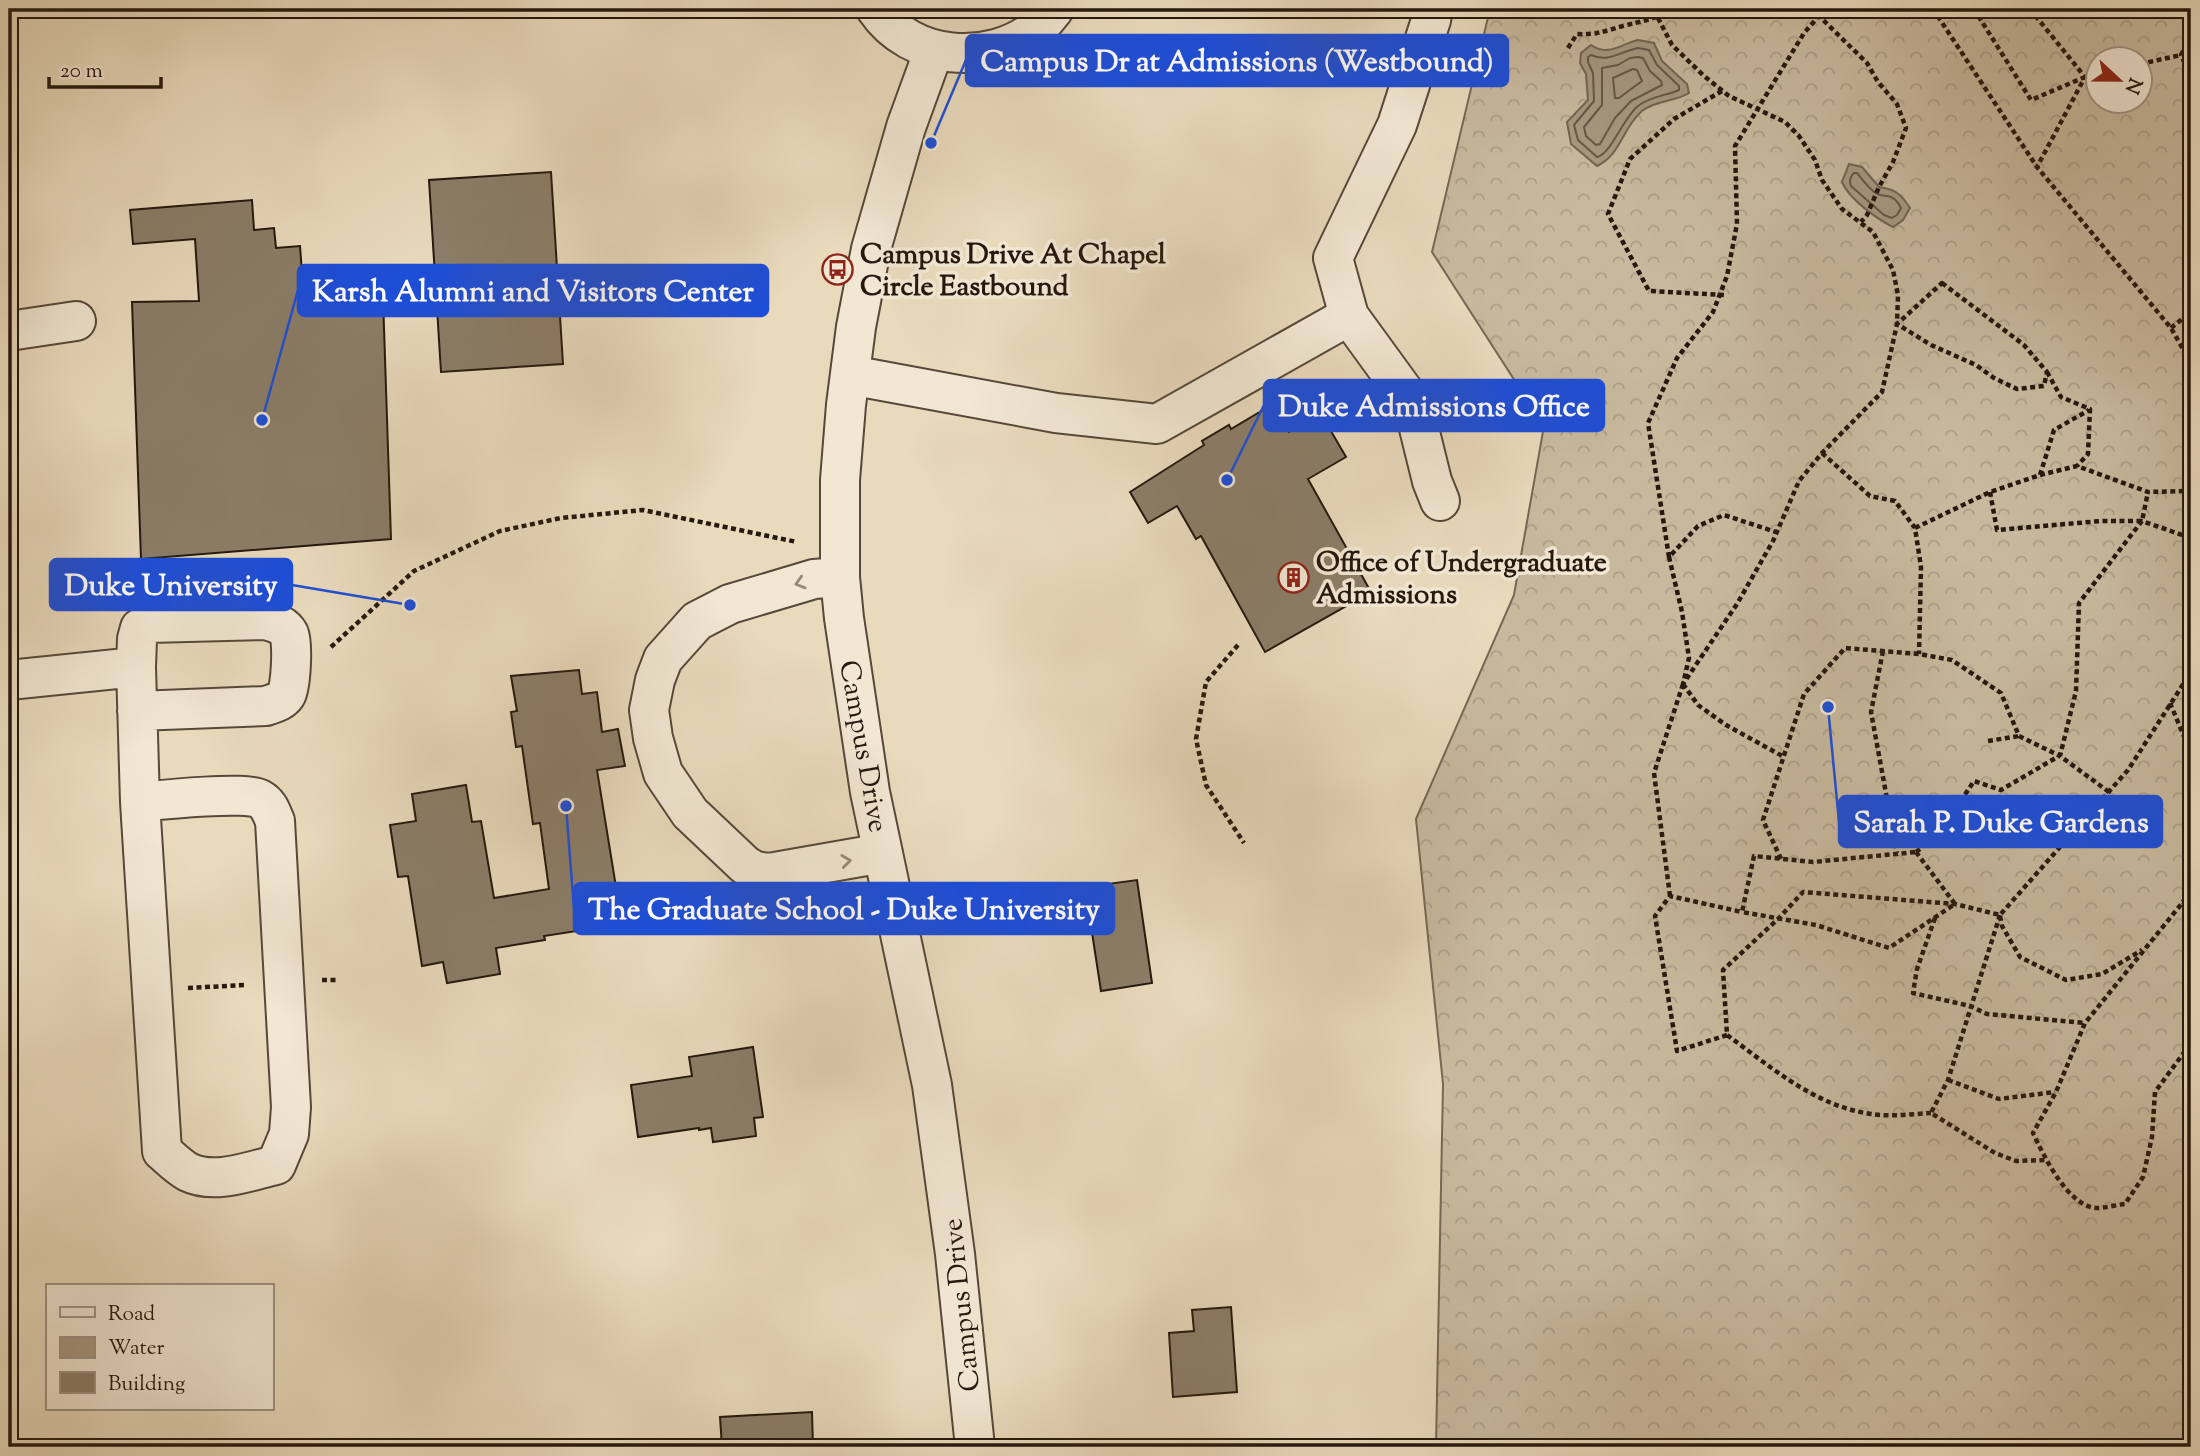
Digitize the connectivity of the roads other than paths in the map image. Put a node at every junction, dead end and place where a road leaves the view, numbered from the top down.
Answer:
1 (876, 9) edge
2 (1054, 9) edge
3 (1433, 9) edge
4 (934, 50) junction
5 (1349, 316) junction
6 (76, 321) dead end
7 (9, 331) edge
8 (850, 375) junction
9 (1440, 500) dead end
10 (840, 577) junction
11 (136, 667) junction
12 (9, 680) edge
13 (137, 711) junction
14 (140, 802) junction
15 (883, 853) junction
16 (975, 1447) edge

1 - 4 street
2 - 4 street
3 - 5 street
4 - 8 street, Campus Drive
5 - 8 street
5 - 9 street
6 - 7 street
8 - 10 street, Campus Drive
10 - 15 street, Campus Drive
10 -> 15 street
11 - 12 street
11 - 13 street
11 - 13 street
13 - 14 street
14 - 14 street
15 - 16 street, Campus Drive

